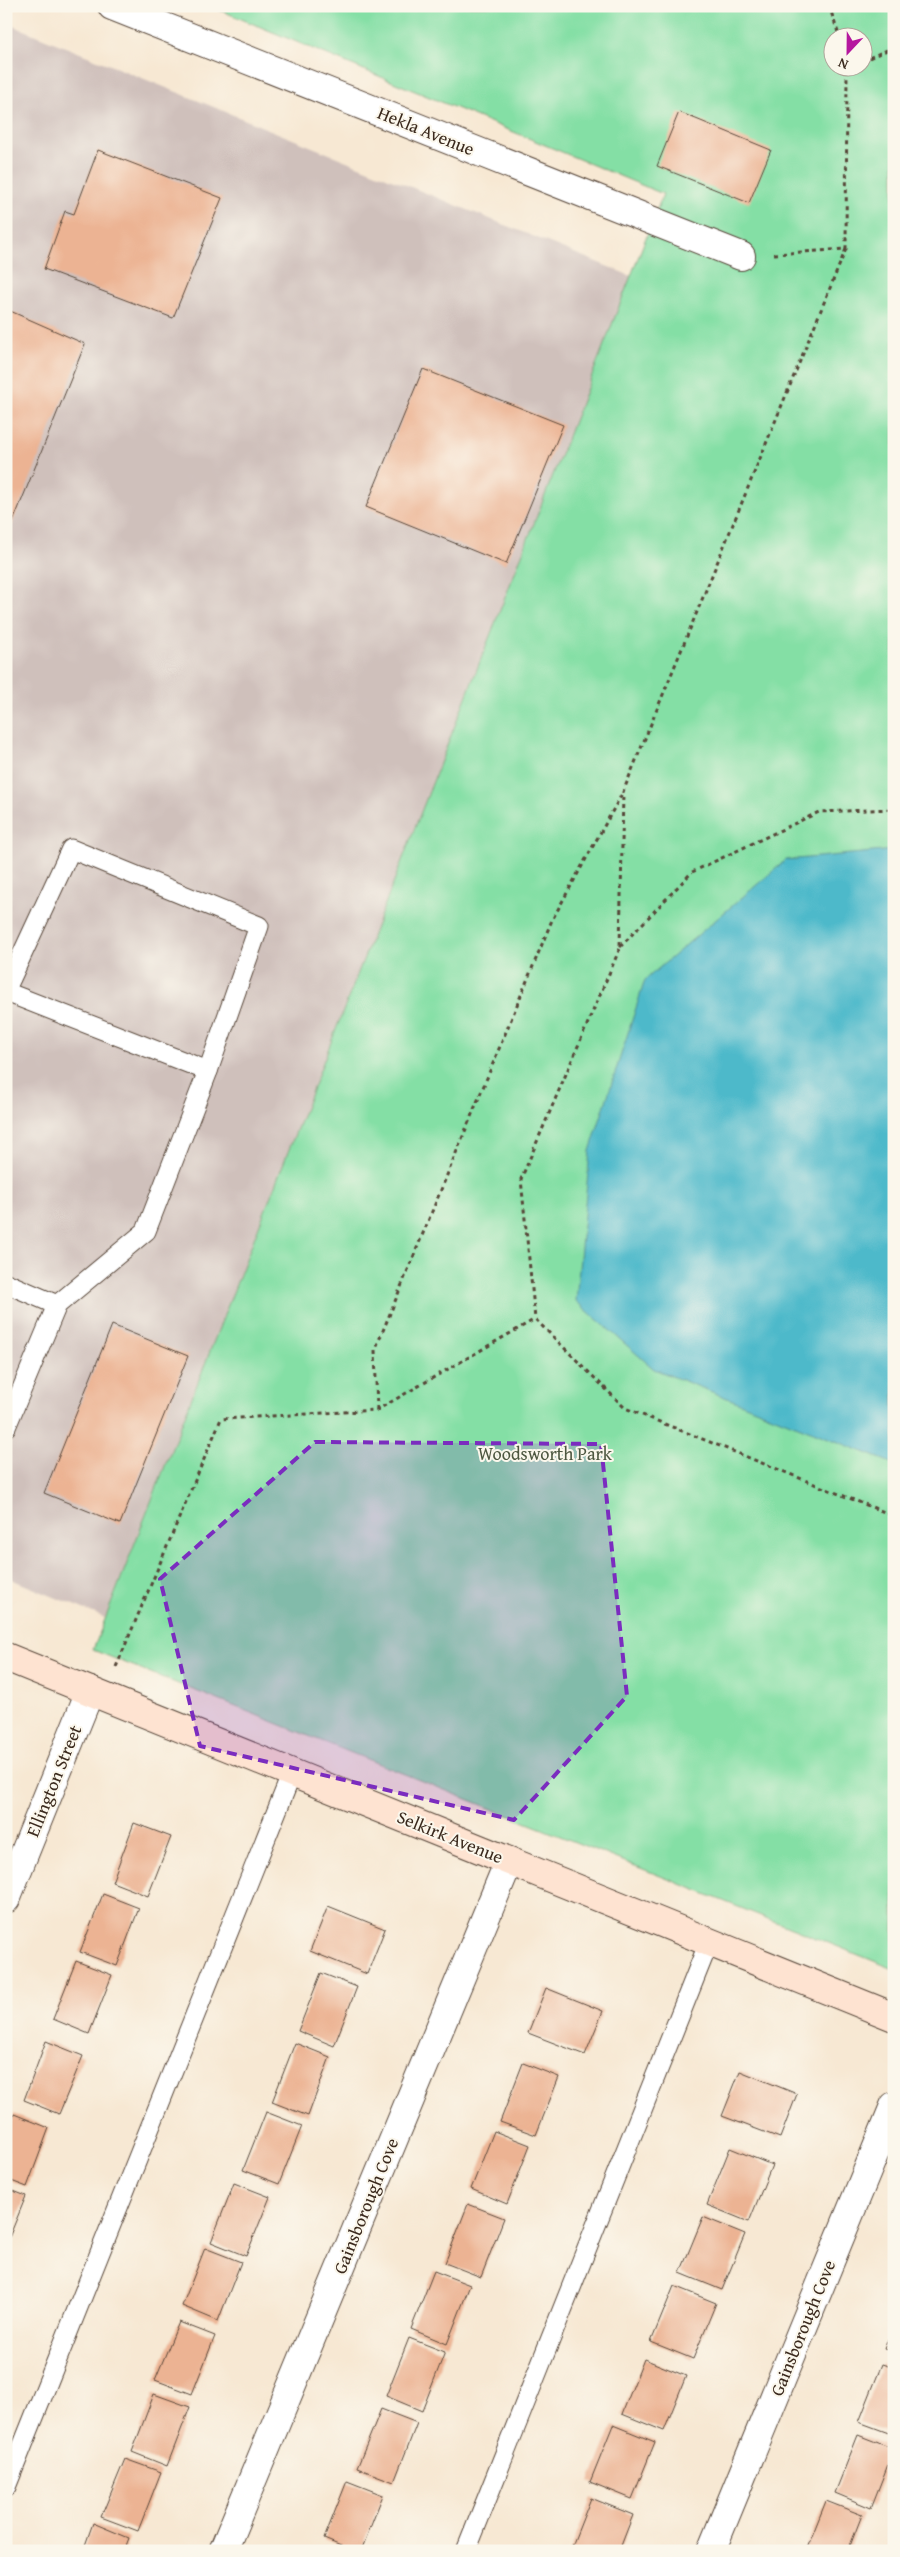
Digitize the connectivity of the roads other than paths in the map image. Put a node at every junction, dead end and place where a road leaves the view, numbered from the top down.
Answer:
1 (112, 6) edge
2 (740, 256) road end
3 (6, 990) edge
4 (208, 1070) junction
5 (6, 1283) edge
6 (56, 1305) junction
7 (6, 1427) edge
8 (6, 1657) edge
9 (97, 1694) junction
10 (292, 1773) junction
11 (509, 1861) junction
12 (6, 1899) edge
13 (709, 1942) junction
14 (894, 2017) edge
15 (894, 2106) edge
16 (6, 2487) edge
17 (223, 2551) edge
18 (466, 2551) edge
19 (711, 2551) edge

1 - 2 street, Hekla Avenue
3 - 4 lane
3 - 4 lane
4 - 6 lane
5 - 6 lane
6 - 7 lane
8 - 9 street, Selkirk Avenue
9 - 10 street, Selkirk Avenue
9 - 12 street, Ellington Street
10 - 11 street, Selkirk Avenue
10 - 16 lane
11 - 13 street, Selkirk Avenue
11 - 17 street, Gainsborough Cove
13 - 14 street, Selkirk Avenue
13 - 18 lane
15 - 19 street, Gainsborough Cove

